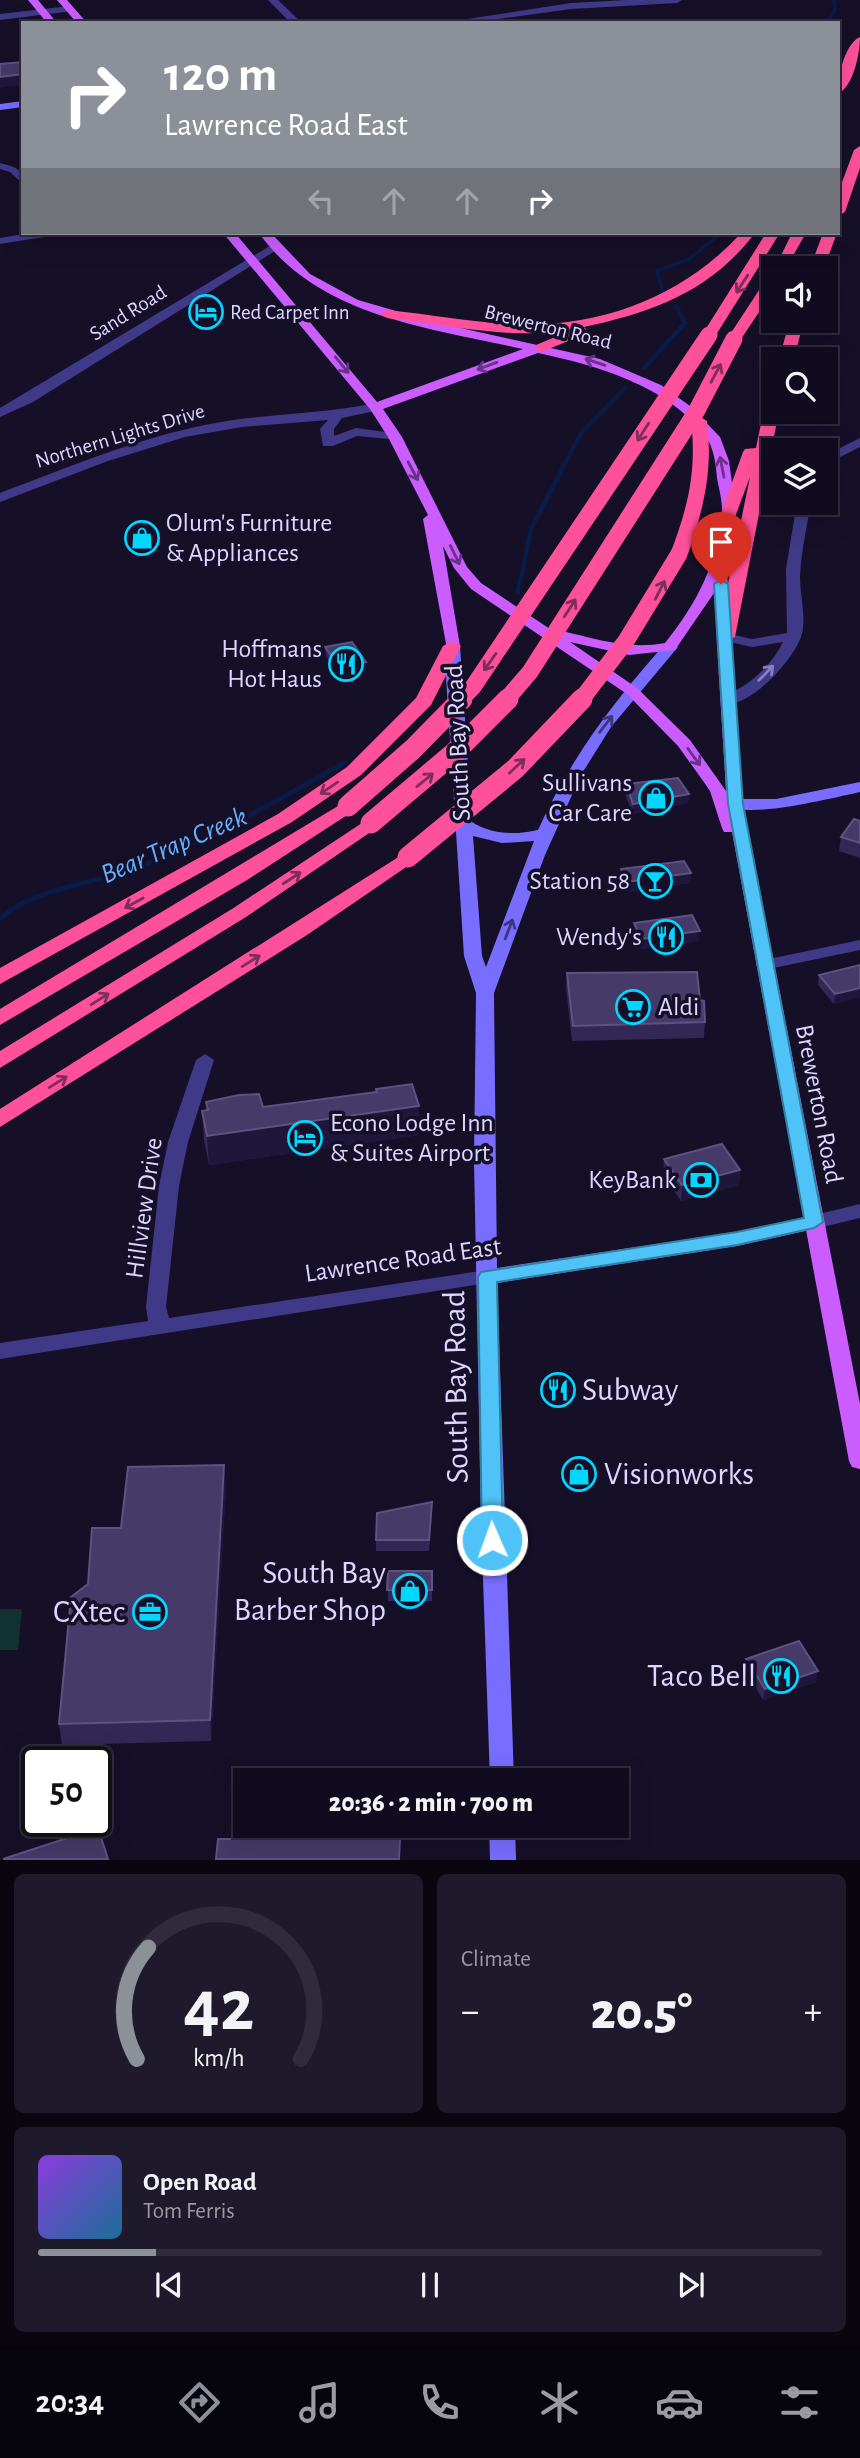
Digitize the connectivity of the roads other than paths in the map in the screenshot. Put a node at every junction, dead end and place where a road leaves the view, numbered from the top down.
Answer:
1 (33, 0) edge
2 (62, 0) edge
3 (273, 0) edge
4 (677, 0) edge
5 (70, 9) junction
6 (43, 12) junction
7 (0, 18) edge
8 (50, 21) edge
9 (80, 21) edge
10 (295, 21) edge
11 (480, 21) edge
12 (860, 40) edge
13 (840, 85) edge
14 (21, 104) edge
15 (0, 107) edge
16 (860, 134) edge
17 (860, 150) edge
18 (840, 165) edge
19 (0, 166) edge
20 (21, 179) edge
21 (840, 206) edge
22 (38, 235) edge
23 (231, 235) edge
24 (267, 235) edge
25 (746, 235) edge
26 (773, 235) edge
27 (798, 235) edge
28 (829, 235) edge
29 (0, 241) edge
30 (277, 246) junction
31 (786, 256) edge
32 (821, 256) edge
33 (252, 260) junction
34 (761, 298) edge
35 (641, 309) junction
36 (387, 314) junction
37 (541, 348) junction
38 (375, 407) junction
39 (0, 412) edge
40 (338, 415) junction
41 (699, 421) junction
42 (764, 424) edge
43 (768, 424) edge
44 (395, 437) junction
45 (860, 442) edge
46 (838, 454) edge
47 (425, 493) junction
48 (0, 498) edge
49 (729, 513) junction
50 (802, 515) edge
51 (719, 558) junction
52 (536, 627) junction
53 (794, 636) junction
54 (726, 637) junction
55 (452, 646) junction
56 (670, 647) junction
57 (632, 691) junction
58 (728, 700) junction
59 (860, 787) edge
60 (718, 791) junction
61 (735, 804) junction
62 (462, 823) junction
63 (544, 834) junction
64 (747, 881) junction
65 (860, 945) edge
66 (764, 965) junction
67 (0, 977) edge
68 (485, 993) junction
69 (0, 1015) edge
70 (205, 1060) dead end
71 (0, 1061) edge
72 (0, 1119) edge
73 (860, 1212) edge
74 (814, 1222) junction
75 (487, 1277) junction
76 (160, 1326) junction
77 (0, 1351) edge
78 (860, 1461) edge
79 (502, 1768) edge
80 (502, 1838) edge
81 (503, 1860) edge

1 - 6 main road
2 - 5 main road
3 - 10 street
4 - 11 street
5 - 6 street
5 - 9 main road
6 - 7 street
6 - 8 main road
12 - 13 highway
14 - 15 main road
16 - 18 highway
17 - 21 highway
19 - 20 street
22 - 29 street
23 - 33 main road, Brewerton Road
24 - 30 main road, Brewerton Road
25 - 35 highway
26 -> 69 highway, bridge
27 - 31 highway
28 - 32 highway
30 - 33 street, Sand Road
30 - 36 main road, Brewerton Road
33 -> 38 main road, Brewerton Road
33 - 39 street, Sand Road
71 -> 34 highway, bridge
35 - 36 highway
35 - 37 highway
36 - 37 main road, Brewerton Road
37 -> 38 main road
41 -> 37 main road, Brewerton Road
38 - 40 street, Northern Lights Drive
38 - 44 main road, Brewerton Road
40 - 44 street
40 - 48 street, Northern Lights Drive
49 -> 41 main road, Brewerton Road
72 -> 41 highway, bridge
42 - 49 highway
43 - 54 highway
44 -> 47 main road, Brewerton Road
45 - 46 street
47 -> 52 main road, Brewerton Road
47 - 55 main road, South Bay Road
49 - 51 main road, Brewerton Road
50 - 53 street
51 - 54 main road, Brewerton Road
51 - 56 main road, South Bay Road
52 - 56 main road
52 - 57 main road, Brewerton Road
53 - 54 street
58 -> 53 street
54 - 58 main road, Brewerton Road
55 - 62 main road, South Bay Road
55 -> 67 highway
56 - 57 main road, South Bay Road
57 -> 60 main road, Brewerton Road
63 -> 57 main road, South Bay Road
58 - 61 main road, Brewerton Road
59 - 61 main road
60 - 61 main road
60 - 64 main road, Brewerton Road
61 - 64 main road, Brewerton Road
62 - 63 main road
62 - 68 main road, South Bay Road
68 -> 63 main road, South Bay Road
64 - 66 main road, Brewerton Road
65 - 66 street
66 - 74 main road, Brewerton Road
68 - 75 main road, South Bay Road
70 - 76 street, Hillview Drive
73 - 74 street
74 - 75 main road, Lawrence Road East
74 - 78 main road, Brewerton Road
75 - 76 street, Lawrence Road East
75 - 79 main road, South Bay Road
76 - 77 street, Lawrence Road East
80 - 81 main road

